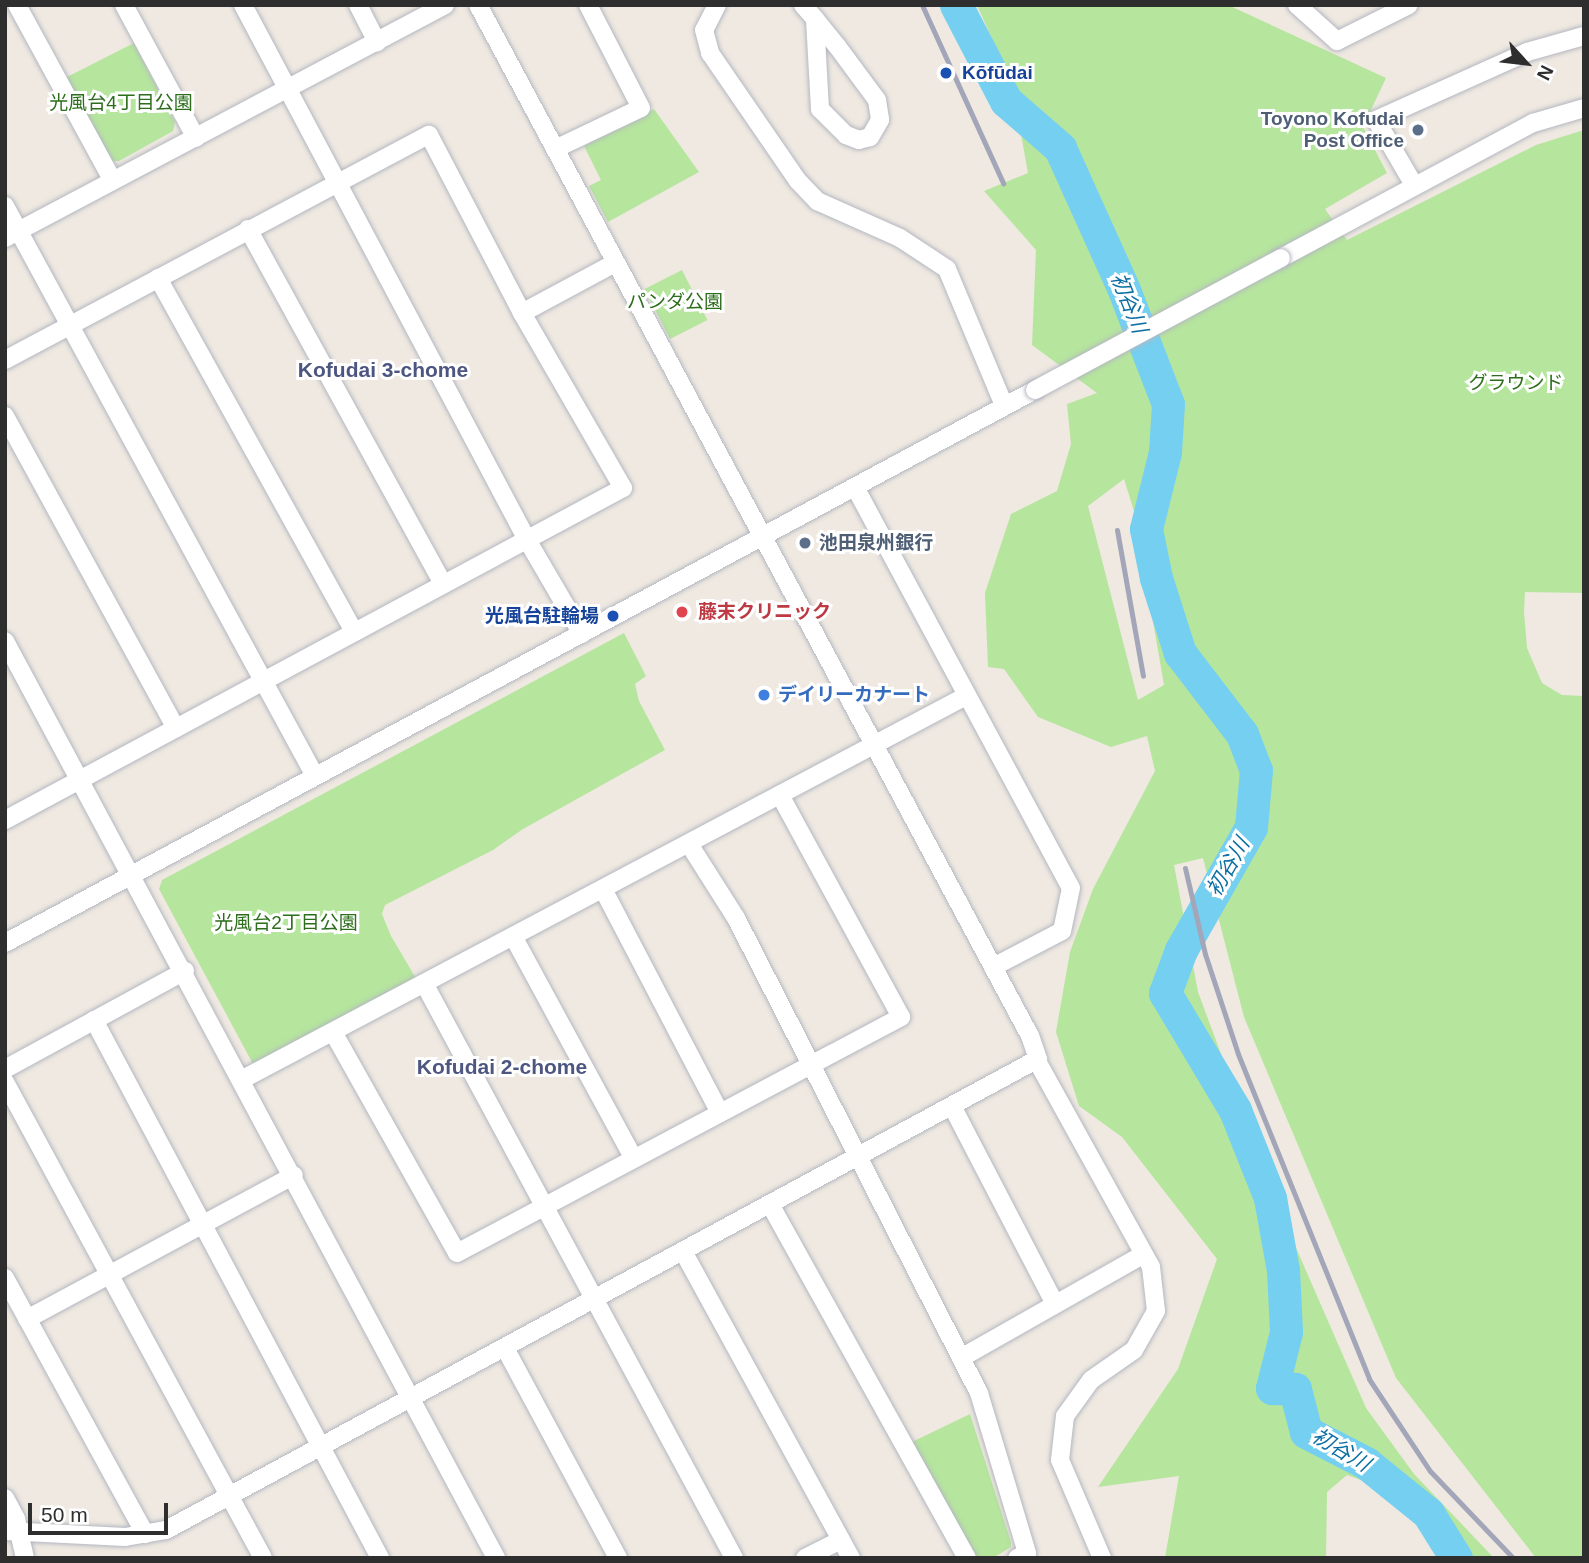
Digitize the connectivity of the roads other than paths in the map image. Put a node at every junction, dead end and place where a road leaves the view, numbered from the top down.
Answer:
1 (17, 5) edge
2 (124, 5) edge
3 (243, 5) edge
4 (358, 5) edge
5 (445, 5) edge
6 (478, 5) edge
7 (588, 5) edge
8 (718, 5) edge
9 (803, 5) edge
10 (1297, 5) edge
11 (1409, 5) edge
12 (816, 19) junction
13 (1584, 36) edge
14 (377, 42) junction
15 (289, 88) junction
16 (1584, 108) edge
17 (196, 138) junction
18 (555, 149) junction
19 (113, 181) junction
20 (337, 181) junction
21 (1414, 185) junction
22 (5, 206) edge
23 (248, 229) junction
24 (12, 235) edge
25 (615, 262) junction
26 (158, 278) junction
27 (522, 313) junction
28 (70, 323) junction
29 (5, 360) edge
30 (1004, 405) junction
31 (5, 416) edge
32 (855, 487) junction
33 (763, 537) junction
34 (526, 538) junction
35 (443, 584) junction
36 (354, 632) junction
37 (582, 634) junction
38 (5, 641) edge
39 (264, 681) junction
40 (966, 696) junction
41 (176, 728) junction
42 (874, 744) junction
43 (315, 776) junction
44 (80, 780) junction
45 (780, 795) junction
46 (5, 820) edge
47 (689, 844) junction
48 (131, 876) junction
49 (604, 891) junction
50 (514, 939) junction
51 (5, 943) edge
52 (993, 967) junction
53 (185, 971) junction
54 (425, 985) junction
55 (94, 1020) junction
56 (333, 1032) junction
57 (1037, 1061) junction
58 (811, 1065) junction
59 (5, 1069) edge
60 (243, 1079) junction
61 (5, 1082) edge
62 (953, 1108) junction
63 (720, 1113) junction
64 (859, 1158) junction
65 (634, 1159) junction
66 (294, 1175) junction
67 (771, 1206) junction
68 (545, 1207) junction
69 (203, 1224) junction
70 (684, 1253) junction
71 (1144, 1254) junction
72 (110, 1275) junction
73 (5, 1278) edge
74 (595, 1300) junction
75 (1055, 1304) junction
76 (27, 1319) junction
77 (505, 1348) junction
78 (961, 1358) junction
79 (412, 1399) junction
80 (322, 1449) junction
81 (230, 1496) junction
82 (5, 1498) edge
83 (13, 1532) edge
84 (145, 1534) junction
85 (841, 1540) junction
86 (25, 1558) edge
87 (263, 1558) edge
88 (380, 1558) edge
89 (496, 1558) edge
90 (618, 1558) edge
91 (734, 1558) edge
92 (805, 1558) edge
93 (850, 1558) edge
94 (967, 1558) edge
95 (1017, 1558) edge
96 (1102, 1558) edge

1 - 19 street
2 - 17 street
3 - 15 street
4 - 14 street
5 - 14 street
6 - 18 street
7 - 18 street
8 - 30 street
9 - 12 street
10 - 11 street
12 - 12 street
13 - 21 street
14 - 15 street
15 - 17 street
15 - 20 street
16 - 21 street
17 - 19 street
18 - 25 street
19 - 24 street
20 - 23 street
20 - 27 street
20 - 34 street
21 - 30 street, bridge
22 - 24 street
23 - 26 street
23 - 35 street
24 - 28 street
25 - 27 street
25 - 33 street
26 - 28 street
26 - 36 street
27 - 34 street
28 - 29 street
28 - 39 street
30 - 32 street
31 - 41 street
32 - 33 street
32 - 40 street
33 - 37 street
33 - 42 street
34 - 35 street
34 - 37 street
35 - 36 street
36 - 39 street
37 - 43 street
38 - 44 street
39 - 41 street
39 - 43 street
40 - 42 street
40 - 52 street
41 - 44 street
42 - 45 street
42 - 52 street
43 - 48 street
44 - 46 street
44 - 48 street
45 - 47 street
45 - 58 street
47 - 49 street
47 - 58 street
48 - 51 street
48 - 53 street
49 - 50 street
49 - 63 street
50 - 54 street
50 - 65 street
52 - 57 street
53 - 55 street
53 - 60 street
54 - 56 street
54 - 68 street
55 - 59 street
55 - 69 street
56 - 60 street
56 - 68 street
57 - 62 street
57 - 71 street
58 - 63 street
58 - 64 street
60 - 66 street
61 - 72 street
62 - 64 street
62 - 75 street
63 - 65 street
64 - 67 street
64 - 78 street
65 - 68 street
66 - 69 street
66 - 79 street
67 - 70 street
67 - 94 street
68 - 74 street
69 - 72 street
69 - 80 street
70 - 74 street
70 - 85 street
71 - 75 street
71 - 96 street
72 - 76 street
72 - 81 street
73 - 76 street
74 - 77 street
74 - 91 street
75 - 78 street
76 - 84 street
77 - 79 street
77 - 90 street
78 - 95 street
79 - 80 street
79 - 89 street
80 - 81 street
80 - 88 street
81 - 84 street
81 - 87 street
82 - 83 street
83 - 84 street
83 - 86 street
85 - 92 street
85 - 93 street

